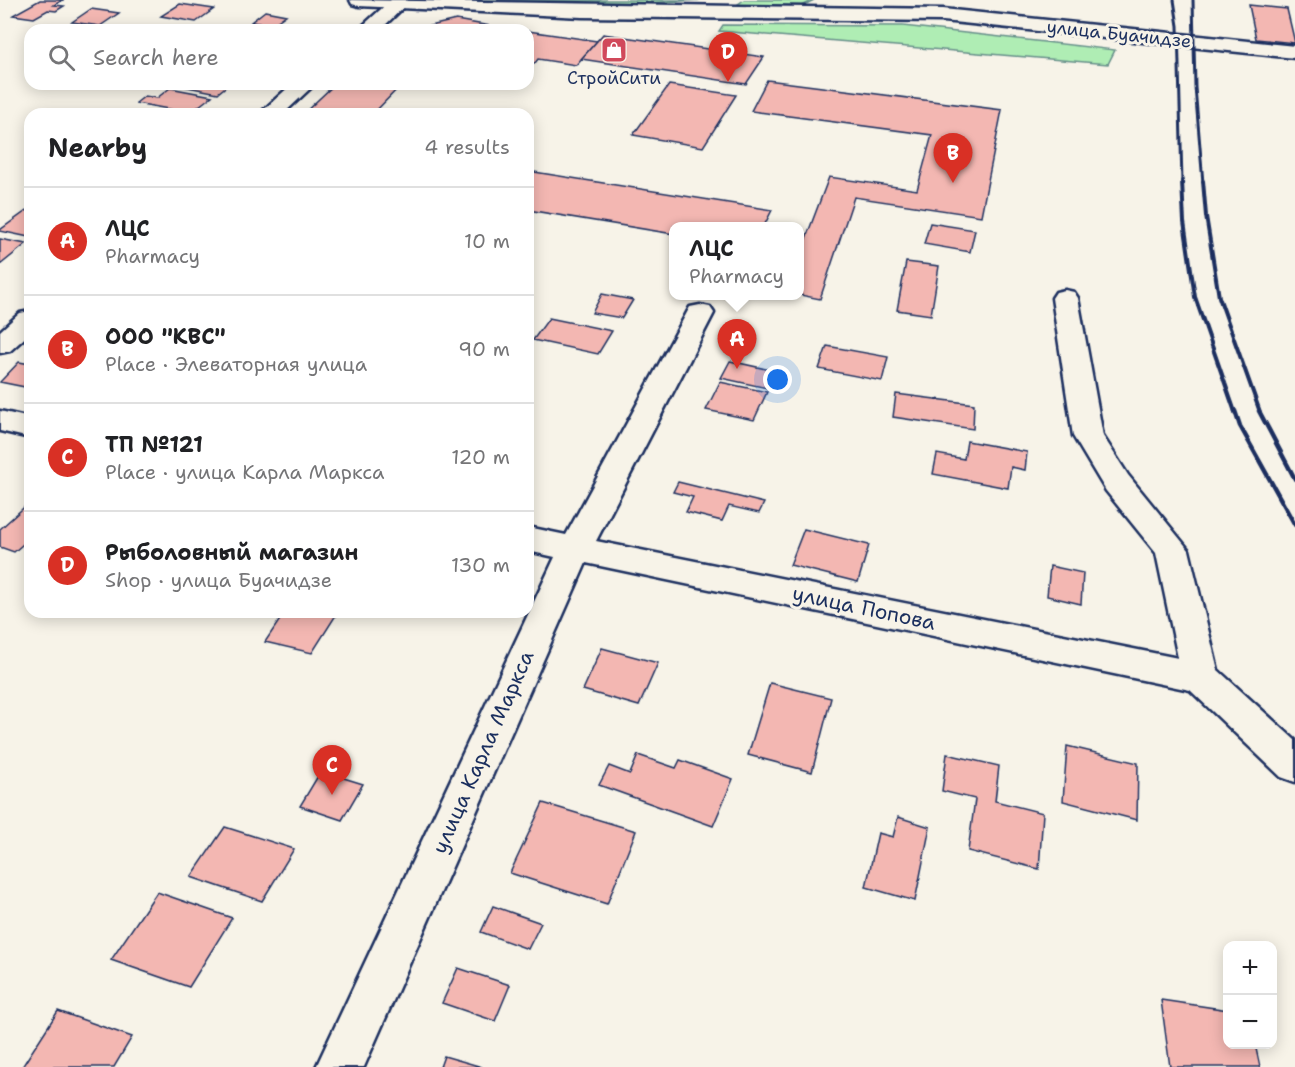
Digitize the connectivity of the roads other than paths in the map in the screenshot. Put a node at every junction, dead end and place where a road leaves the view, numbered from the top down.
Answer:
1 (359, 0) edge
2 (731, 0) edge
3 (830, 0) edge
4 (888, 0) edge
5 (399, 3) junction
6 (695, 12) junction
7 (787, 12) junction
8 (943, 15) junction
9 (375, 24) edge
10 (1295, 52) edge
11 (297, 90) edge
12 (277, 108) edge
13 (1065, 298) dead end
14 (700, 314) dead end
15 (24, 325) edge
16 (0, 345) edge
17 (0, 421) edge
18 (24, 427) edge
19 (534, 540) edge
20 (575, 549) junction
21 (1201, 677) junction
22 (1295, 765) edge
23 (340, 1067) edge

1 - 5 street, улица Буачидзе
2 - 6 street, улица Буачидзе
3 - 7 street
4 - 8 street, улица Буачидзе
5 - 6 street, улица Буачидзе
5 - 9 street
6 - 7 street, улица Буачидзе
7 - 8 street, улица Буачидзе
8 - 10 street, улица Буачидзе
11 - 12 street
13 - 21 street
14 - 20 street, улица Карла Маркса
15 - 16 street
17 - 18 street
19 - 20 street, улица Попова
20 - 21 street, улица Попова
20 - 23 street, улица Карла Маркса
21 - 22 street

